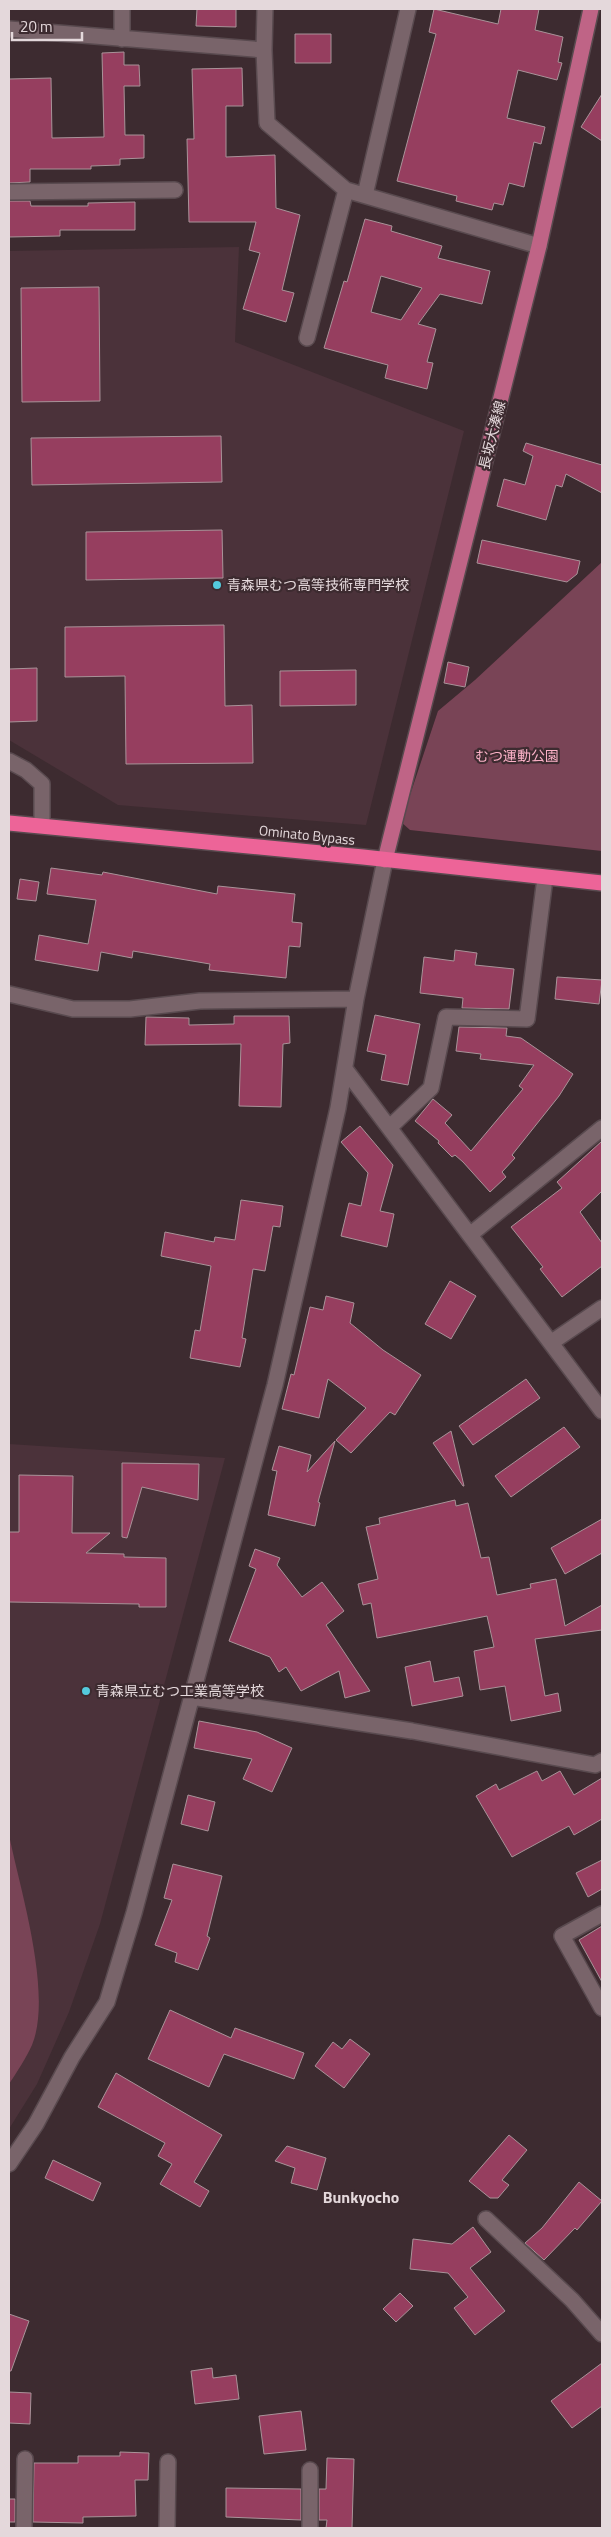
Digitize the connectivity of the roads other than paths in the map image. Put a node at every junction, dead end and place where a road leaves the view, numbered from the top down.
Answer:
1 (122, 9) edge
2 (265, 9) edge
3 (408, 9) edge
4 (591, 9) edge
5 (9, 29) edge
6 (122, 39) junction
7 (264, 50) junction
8 (175, 190) dead end
9 (346, 190) junction
10 (9, 192) edge
11 (365, 196) junction
12 (539, 246) junction
13 (307, 338) dead end
14 (9, 761) edge
15 (9, 823) edge
16 (42, 825) junction
17 (386, 860) junction
18 (545, 878) junction
19 (602, 883) edge
20 (9, 994) edge
21 (356, 999) junction
22 (345, 1069) junction
23 (390, 1127) junction
24 (602, 1128) edge
25 (471, 1234) junction
26 (602, 1308) edge
27 (552, 1342) junction
28 (602, 1411) edge
29 (191, 1697) junction
30 (602, 1762) edge
31 (602, 1914) edge
32 (602, 2008) edge
33 (9, 2164) edge
34 (486, 2220) dead end
35 (602, 2334) edge
36 (25, 2459) dead end
37 (168, 2462) dead end
38 (310, 2470) dead end
39 (24, 2528) edge
40 (167, 2528) edge
41 (310, 2528) edge

1 - 6 street
2 - 7 street
3 - 11 street
4 - 12 main road, 長坂大湊線
5 - 6 street
6 - 7 street
7 - 9 street
8 - 10 street
9 - 11 street
9 - 13 street
11 - 12 street
12 - 17 main road, 長坂大湊線
14 - 16 street
15 - 16 highway, Ominato Bypass
16 - 17 highway, Ominato Bypass
17 - 18 highway, Ominato Bypass
17 - 21 street
18 - 19 highway, Ominato Bypass
18 - 23 street
20 - 21 street
21 - 22 street
22 - 23 street
22 - 29 street
23 - 25 street
24 - 25 street
25 - 27 street
26 - 27 street
27 - 28 street
29 - 30 street
29 - 33 street
31 - 32 street
34 - 35 street
36 - 39 street
37 - 40 street
38 - 41 street

